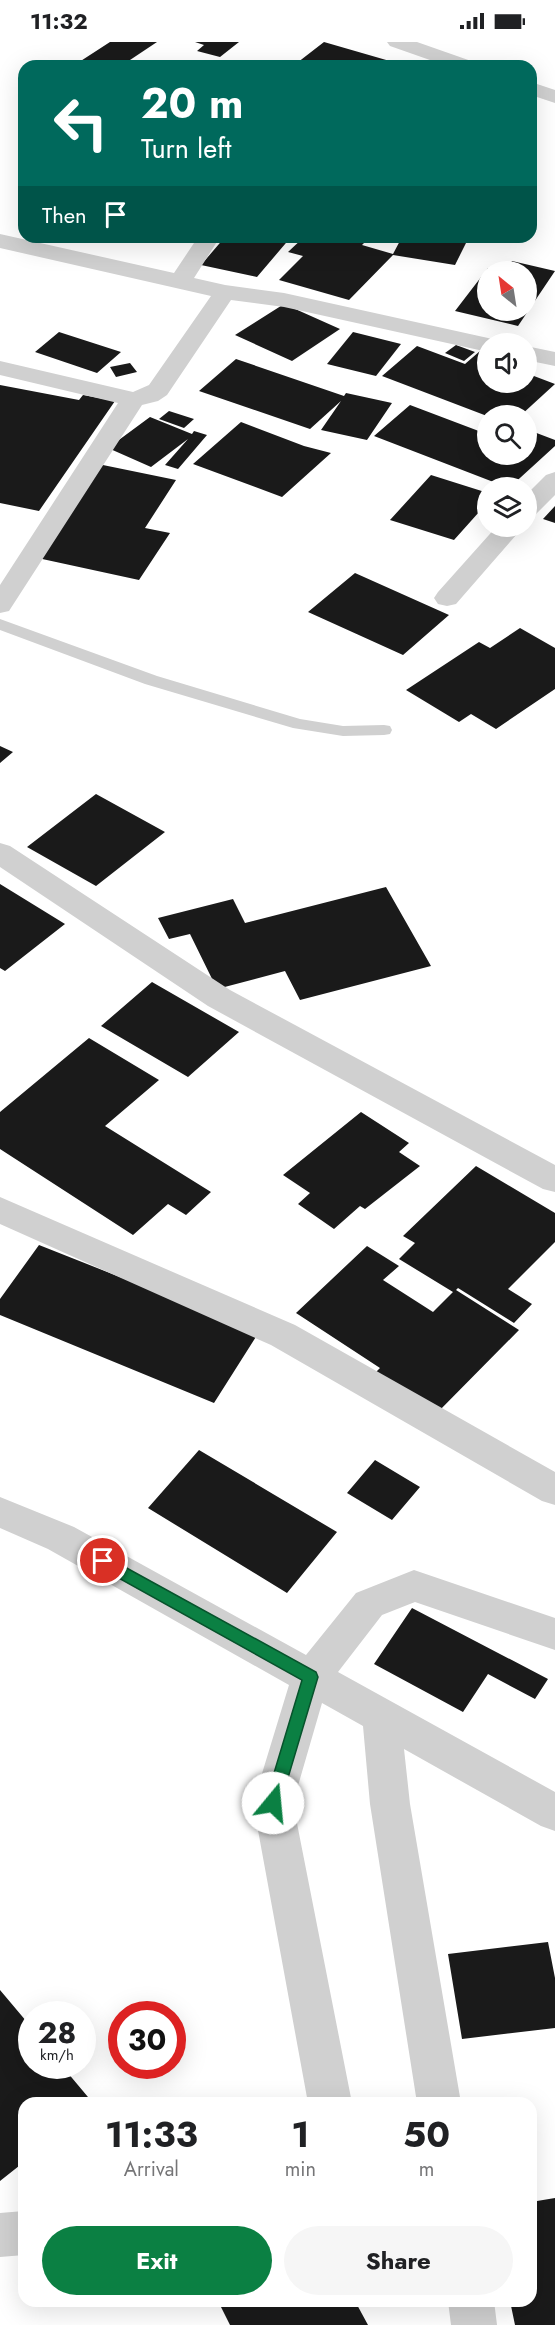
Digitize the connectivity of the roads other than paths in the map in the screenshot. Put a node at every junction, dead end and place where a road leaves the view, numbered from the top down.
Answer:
1 (398, 42) edge
2 (449, 60) edge
3 (537, 90) edge
4 (555, 97) edge
5 (0, 241) edge
6 (205, 243) edge
7 (180, 282) junction
8 (225, 292) junction
9 (477, 343) edge
10 (537, 355) edge
11 (555, 359) edge
12 (0, 368) edge
13 (133, 399) junction
14 (555, 480) edge
15 (537, 499) edge
16 (501, 537) edge
17 (447, 598) dead end
18 (0, 605) edge
19 (0, 624) edge
20 (384, 730) dead end
21 (0, 853) edge
22 (555, 1180) edge
23 (0, 1210) edge
24 (555, 1490) edge
25 (0, 1512) edge
26 (555, 1634) edge
27 (310, 1677) junction
28 (381, 1716) junction
29 (555, 1813) edge
30 (329, 2097) edge
31 (438, 2097) edge
32 (18, 2234) edge
33 (0, 2235) edge
34 (472, 2307) edge
35 (474, 2325) edge

1 - 2 street
3 - 4 street
5 - 7 street
6 - 7 street
7 - 8 street
8 - 9 street
8 - 13 street
10 - 11 street
12 - 13 street
13 - 18 street
14 - 15 street
16 - 17 street
19 - 20 lane
21 - 22 street
23 - 24 street
25 - 27 street
26 - 27 street
27 - 28 street
27 - 30 street
28 - 29 street
28 - 31 street
32 - 33 street
34 - 35 street

